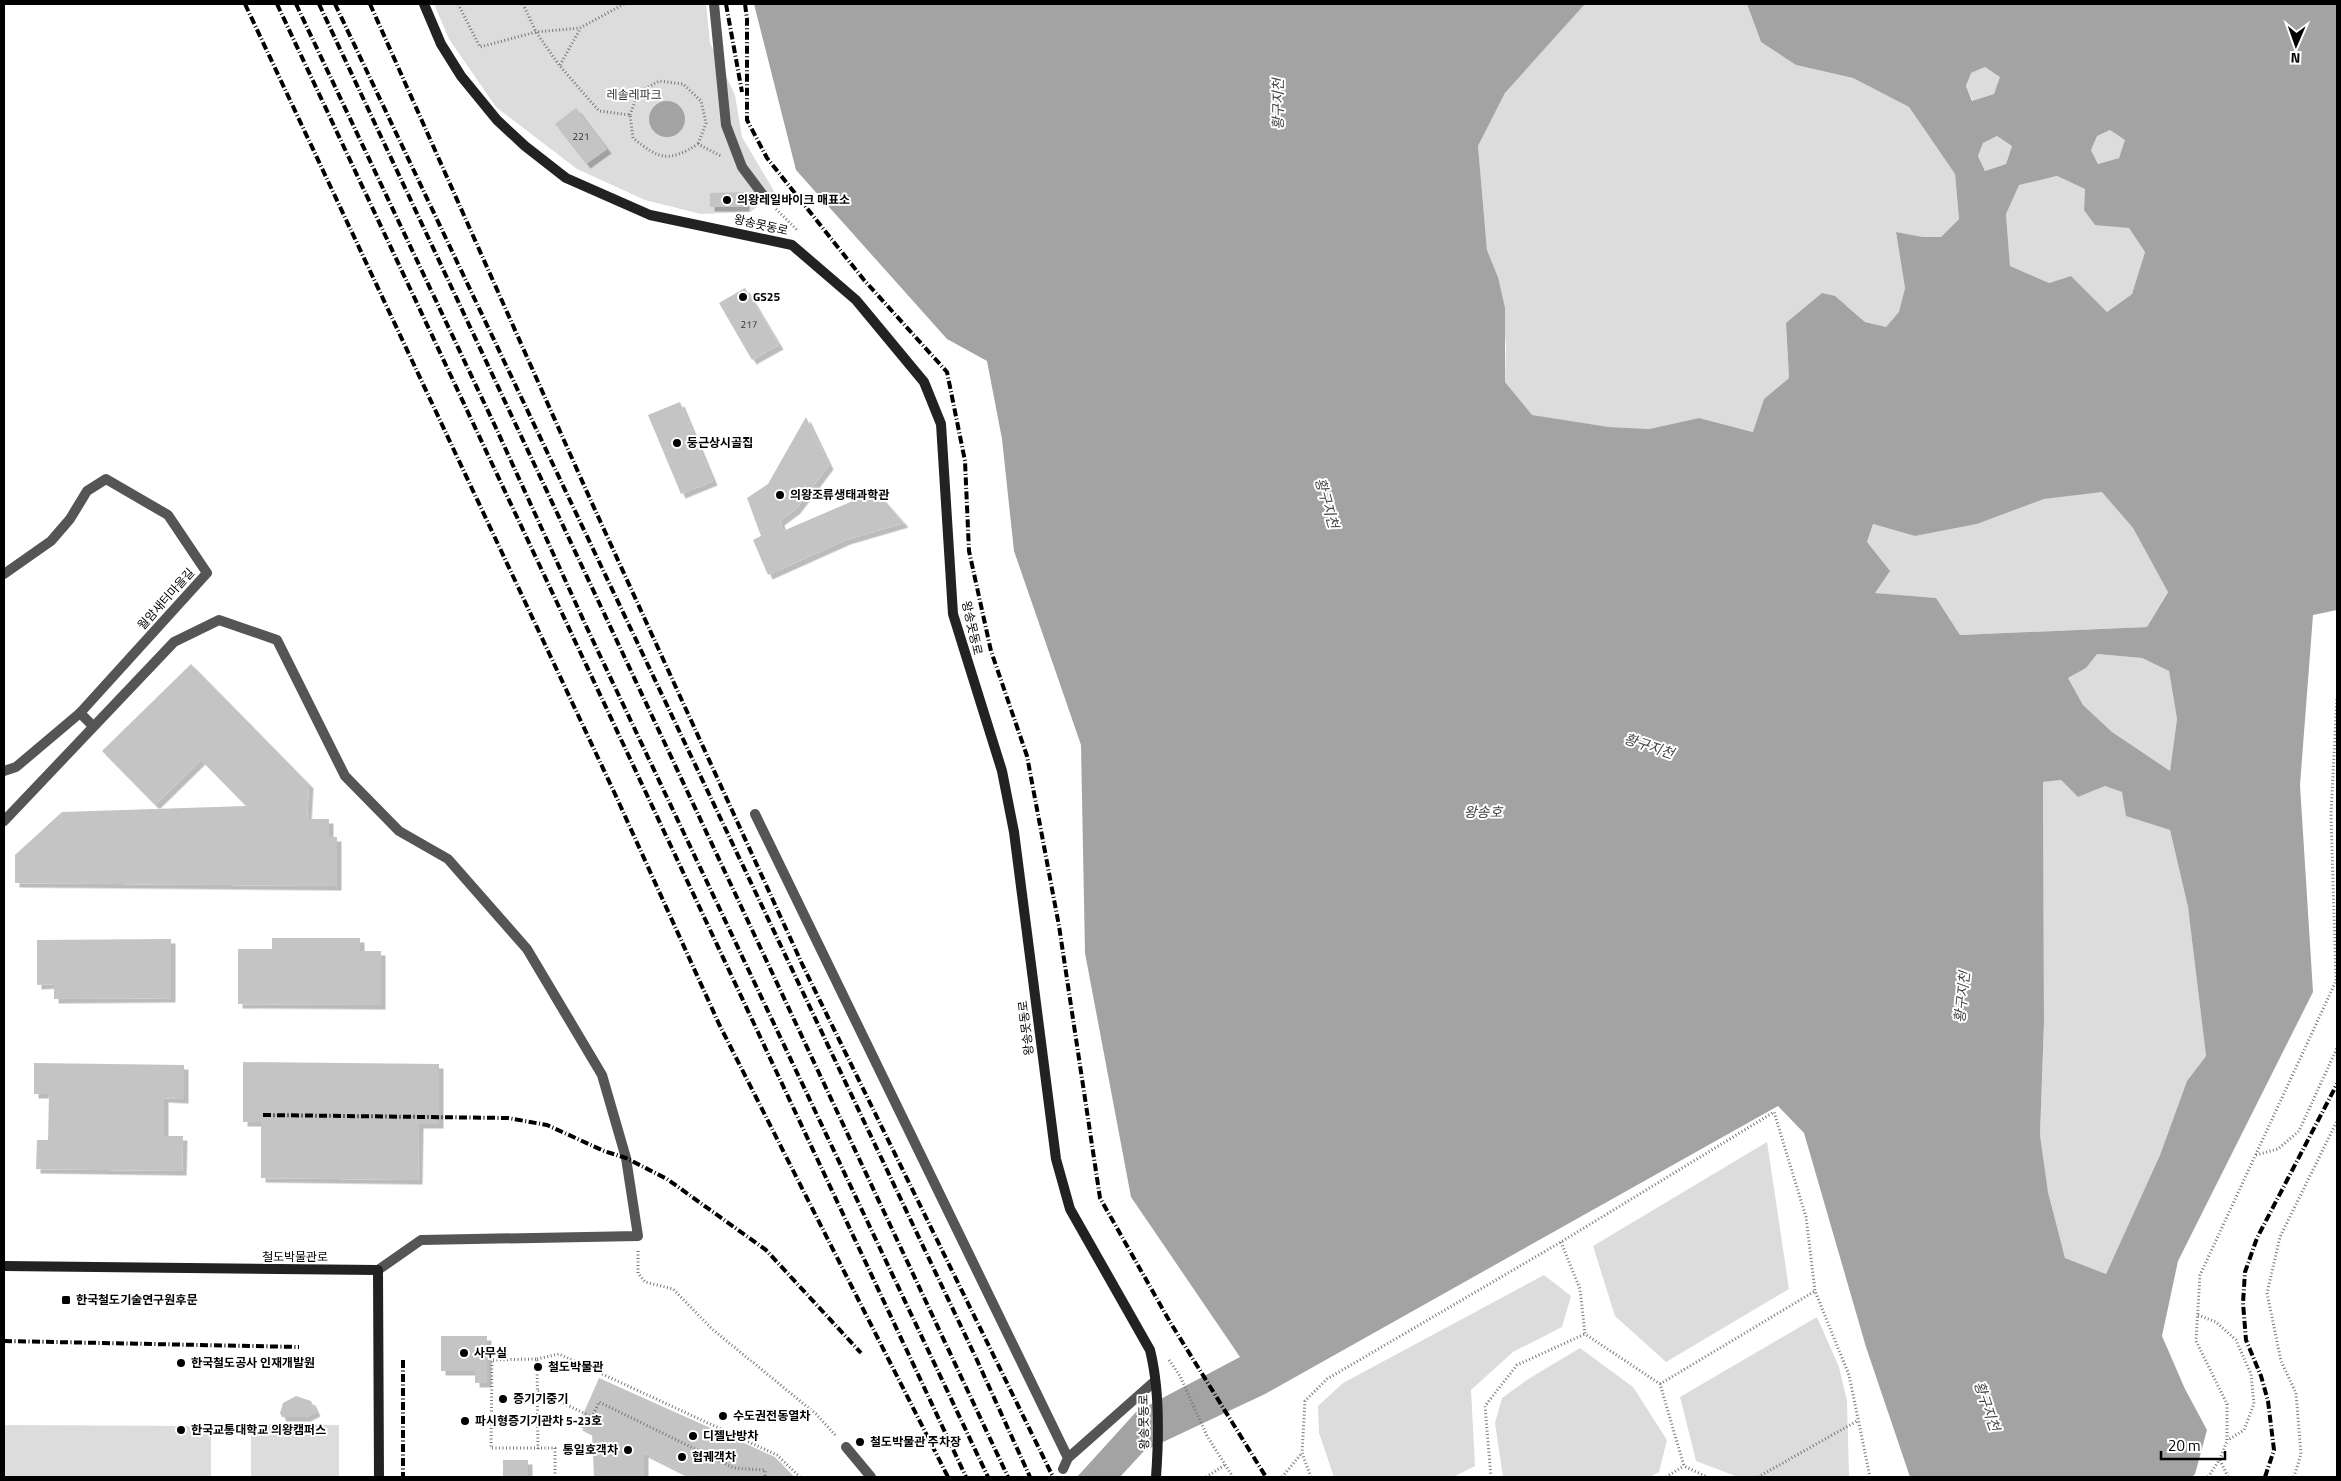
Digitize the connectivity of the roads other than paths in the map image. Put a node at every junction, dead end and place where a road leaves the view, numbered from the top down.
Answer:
1 (424, 4) edge
2 (714, 4) edge
3 (766, 199) dead end
4 (4, 574) edge
5 (80, 713) junction
6 (93, 726) junction
7 (4, 771) edge
8 (755, 814) dead end
9 (4, 821) edge
10 (4, 1266) edge
11 (378, 1270) junction
12 (1155, 1381) junction
13 (846, 1447) road end
14 (1068, 1458) junction
15 (1063, 1469) dead end
16 (378, 1477) edge
17 (871, 1477) edge
18 (1156, 1477) edge

1 - 12 street, 왕송못동로
2 - 3 street
4 - 5 street, 월암새터마을길
5 - 6 street
5 - 7 street, 월암새터마을길
6 - 9 street
6 - 11 street
8 - 14 street
10 - 11 street, 철도박물관로
11 - 16 street
12 - 14 street
12 - 18 street, 왕송못동로
13 - 17 street
14 - 15 street

